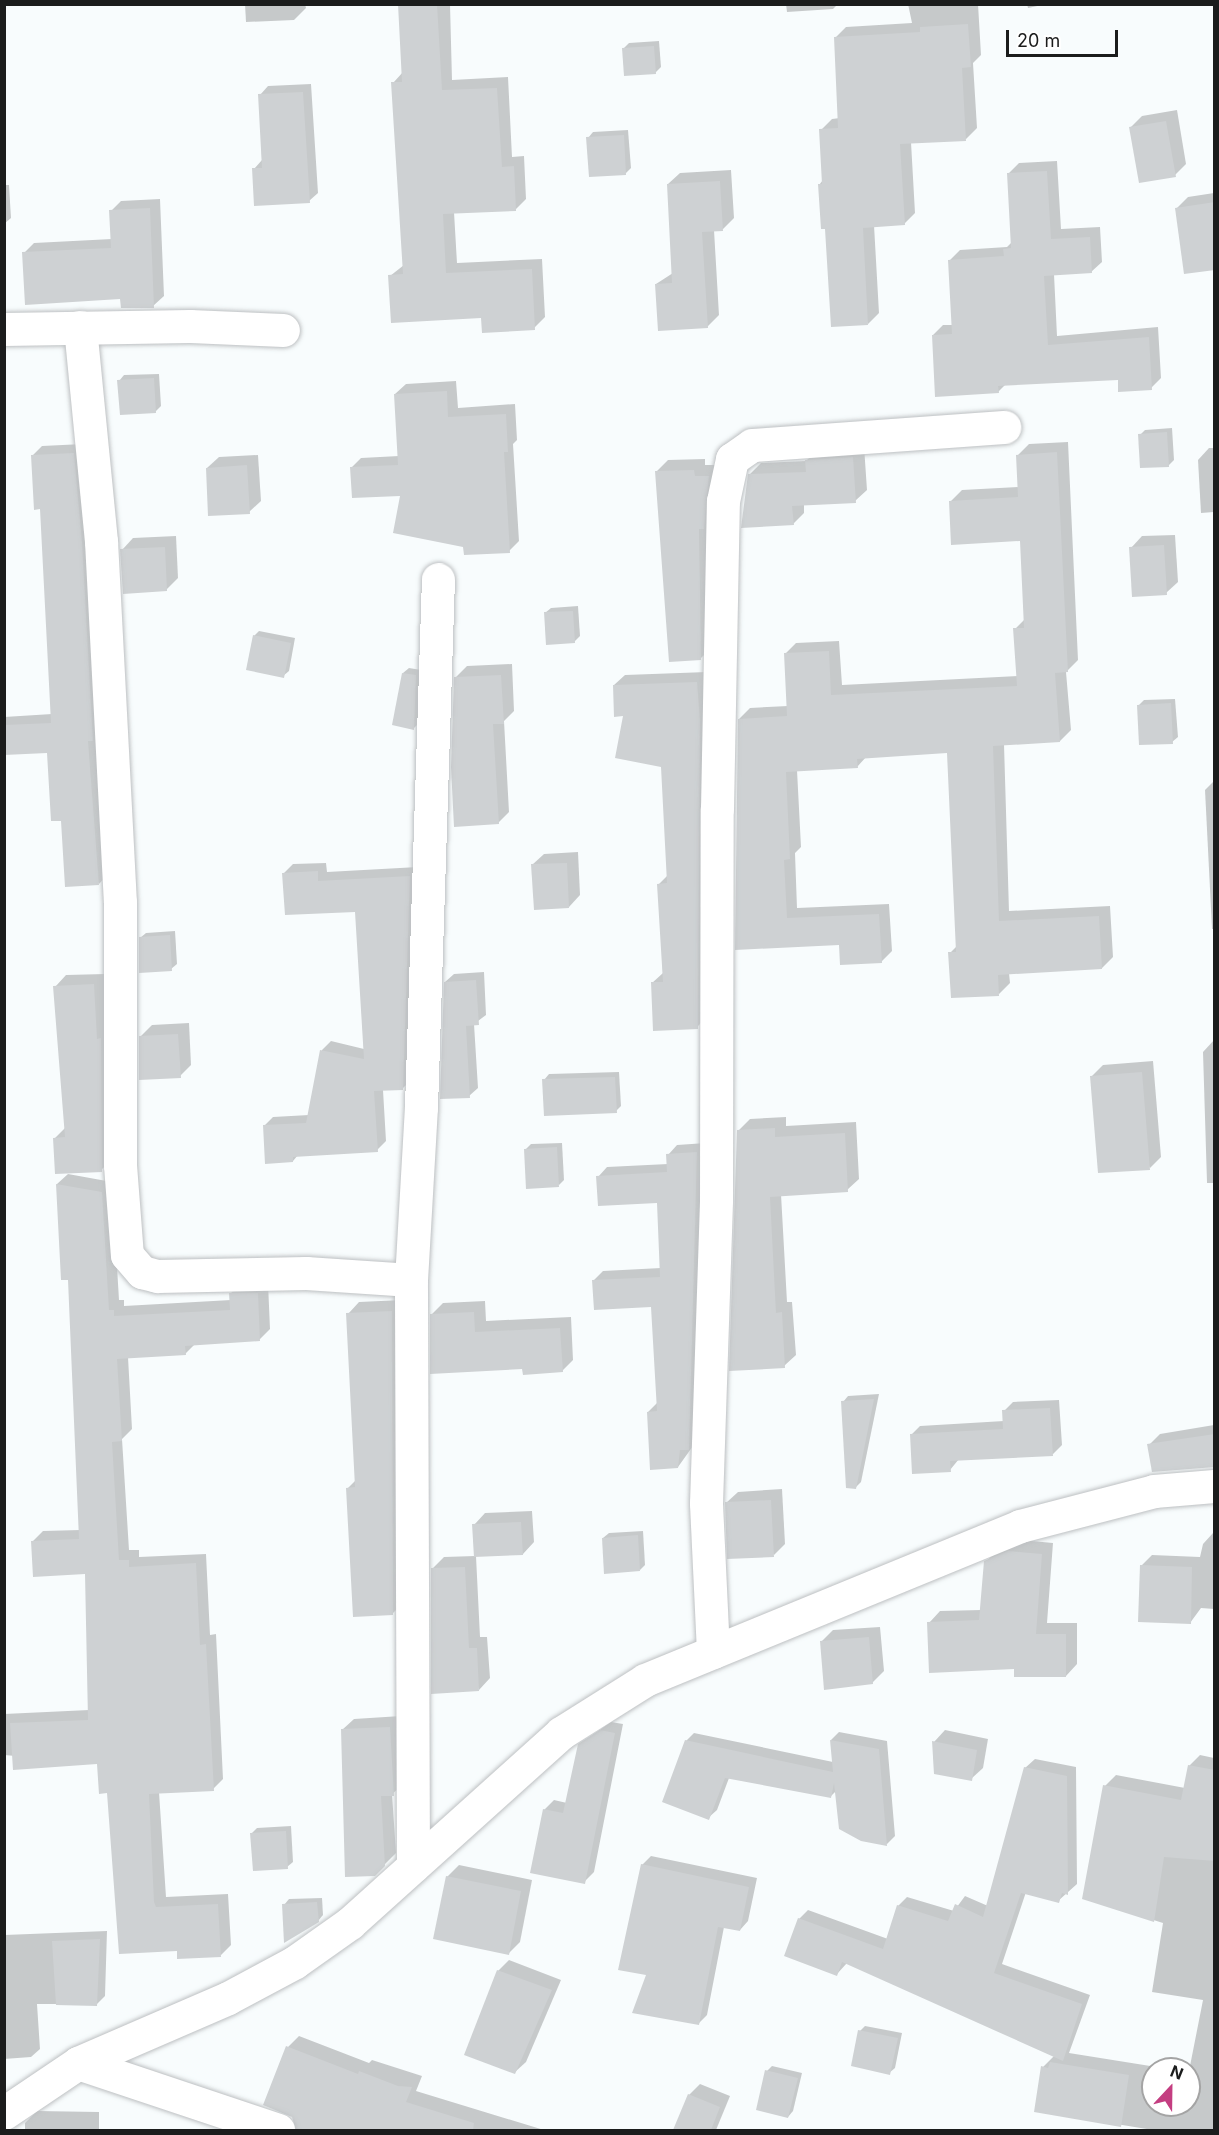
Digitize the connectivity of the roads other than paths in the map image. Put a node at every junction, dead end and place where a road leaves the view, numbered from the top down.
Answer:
1 (81, 327) junction
2 (4, 329) edge
3 (284, 330) dead end
4 (1004, 428) dead end
5 (438, 579) dead end
6 (411, 1280) junction
7 (1215, 1486) edge
8 (713, 1652) junction
9 (413, 1866) junction
10 (78, 2063) junction
11 (4, 2113) edge
12 (278, 2130) edge

1 - 2 street
1 - 3 street
1 - 6 street
4 - 8 street
5 - 6 street
6 - 9 street
7 - 8 street
8 - 9 street
9 - 10 street
10 - 11 street
10 - 12 street

